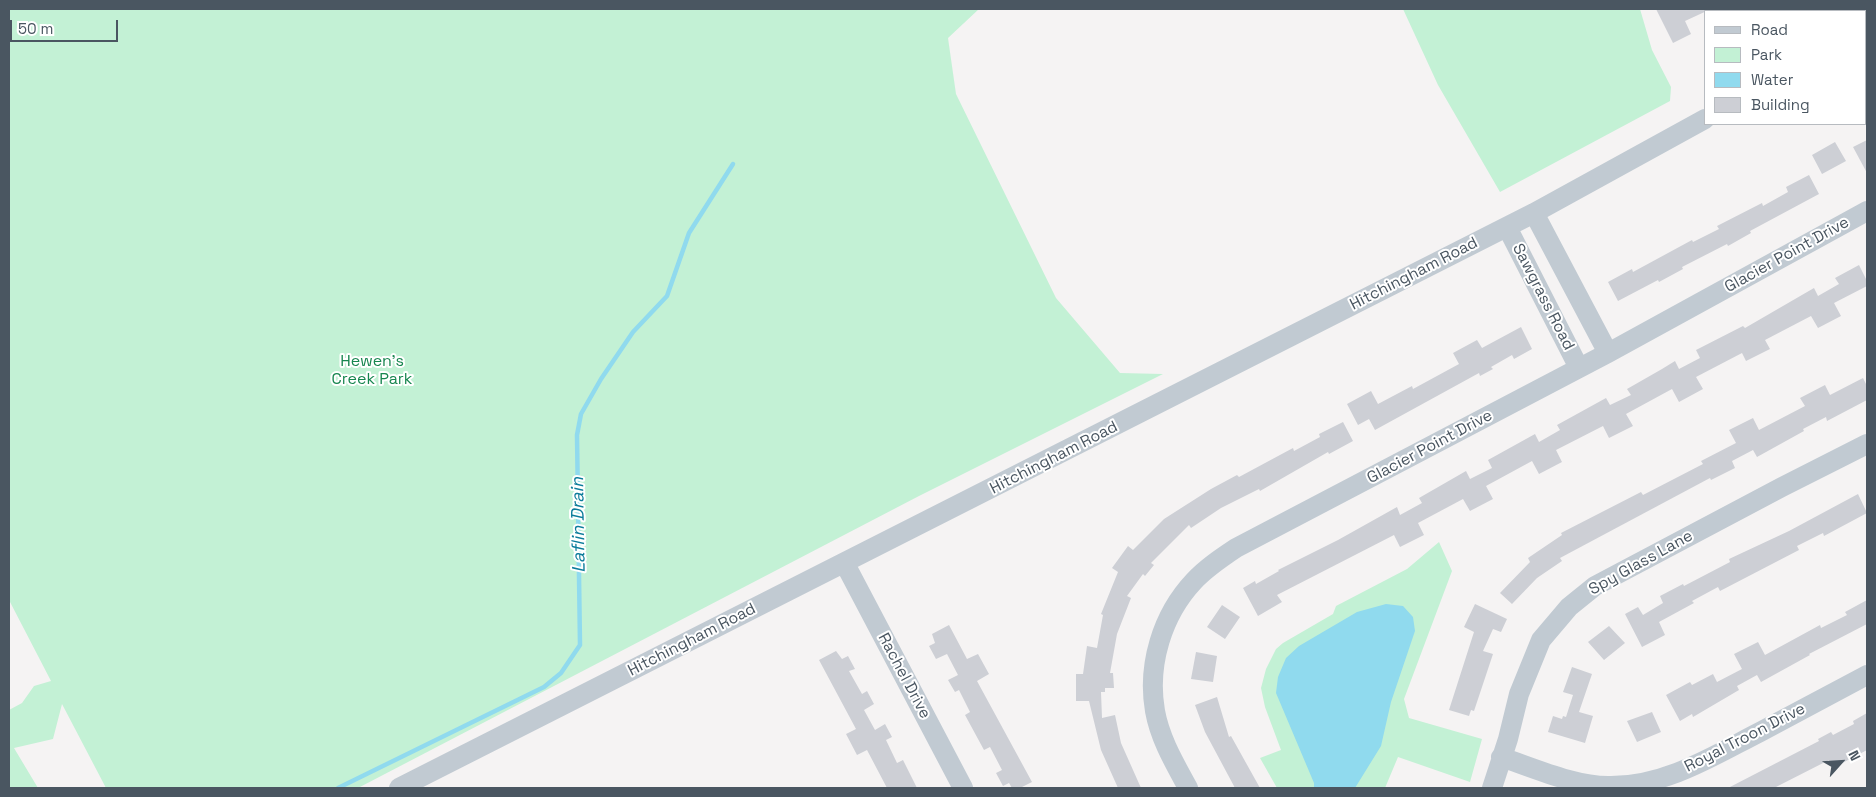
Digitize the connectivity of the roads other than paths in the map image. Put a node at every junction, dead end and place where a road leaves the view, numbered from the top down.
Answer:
1 (1704, 121) edge
2 (1867, 210) edge
3 (1534, 213) junction
4 (1507, 227) junction
5 (1608, 353) junction
6 (1579, 368) junction
7 (1867, 444) edge
8 (844, 564) junction
9 (1867, 674) edge
10 (1502, 756) junction
11 (399, 788) edge
12 (963, 788) edge
13 (1188, 788) edge
14 (1492, 788) edge

1 - 3 street, Hitchingham Road
2 - 5 street, Glacier Point Drive
3 - 4 street, Hitchingham Road
3 - 5 street, Sawgrass Road
4 - 6 street, Sawgrass Road
4 - 8 street, Hitchingham Road
5 - 6 street, Glacier Point Drive
6 - 13 street, Glacier Point Drive
7 - 10 street, Spy Glass Lane
8 - 11 street, Hitchingham Road
8 - 12 street, Rachel Drive
9 - 10 street, Royal Troon Drive
10 - 14 street, Spy Glass Lane

